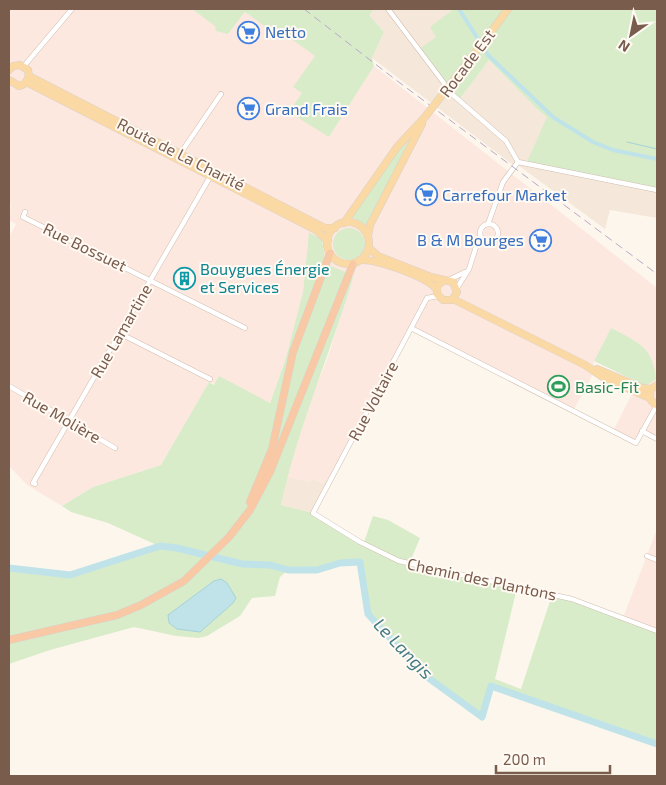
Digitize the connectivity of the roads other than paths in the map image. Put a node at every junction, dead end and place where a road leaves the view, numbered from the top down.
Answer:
1 (72, 9) edge
2 (388, 9) edge
3 (508, 9) edge
4 (24, 66) junction
5 (9, 68) edge
6 (27, 79) junction
7 (9, 80) edge
8 (222, 94) dead end
9 (425, 117) junction
10 (180, 154) junction
11 (518, 162) junction
12 (210, 177) junction
13 (657, 190) edge
14 (25, 212) dead end
15 (344, 223) junction
16 (488, 224) junction
17 (335, 228) junction
18 (368, 236) junction
19 (482, 239) junction
20 (328, 241) junction
21 (369, 248) junction
22 (330, 253) junction
23 (361, 260) junction
24 (353, 264) junction
25 (466, 272) junction
26 (151, 279) junction
27 (446, 280) junction
28 (437, 293) junction
29 (456, 293) junction
30 (245, 328) dead end
31 (411, 328) junction
32 (119, 333) junction
33 (585, 365) junction
34 (210, 379) dead end
35 (9, 386) edge
36 (654, 387) edge
37 (654, 402) edge
38 (69, 421) junction
39 (642, 431) junction
40 (657, 438) edge
41 (115, 448) dead end
42 (35, 484) dead end
43 (313, 514) joint
44 (240, 523) junction
45 (647, 556) dead end
46 (657, 560) edge
47 (53, 630) junction
48 (657, 631) edge
49 (9, 640) edge
50 (9, 645) edge

1 - 4 street
2 - 11 street
3 - 9 main road, Rocade Est, bridge
4 - 5 main road
4 - 6 main road
6 - 7 main road
6 - 10 main road, Route de La Charité
6 - 12 main road, Route de La Charité
8 - 10 street
9 - 15 main road, Rocade Est
9 - 18 main road, Rocade Est
10 - 17 main road, Route de La Charité
11 - 13 street
11 - 16 street
12 - 20 main road, Route de La Charité
12 - 26 street, Rue Lamartine
14 - 26 street, Rue Bossuet
15 - 17 main road
15 - 18 main road
16 - 19 street
16 - 19 street
17 - 20 main road
18 - 21 main road
19 - 25 street
20 - 22 main road
21 - 23 main road
21 - 27 main road
22 - 24 main road
22 - 44 highway
23 - 24 main road
23 - 28 main road
24 - 44 highway
25 - 27 street
25 - 29 street
26 - 30 street
26 - 32 street, Rue Lamartine
27 - 28 main road
27 - 29 main road
28 - 29 main road
28 - 31 street, Rue Voltaire
29 - 33 main road
31 - 39 street
31 - 43 street, Rue Voltaire
32 - 34 street
32 - 38 street, Rue Lamartine
33 - 36 main road
33 - 37 main road
35 - 38 street, Rue Molière
36 - 37 main road
37 - 39 street
38 - 41 street, Rue Molière
38 - 42 street, Rue Lamartine
39 - 40 street
43 - 48 street, Chemin des Plantons
44 - 47 highway
45 - 46 street
47 - 49 highway
47 - 50 highway

